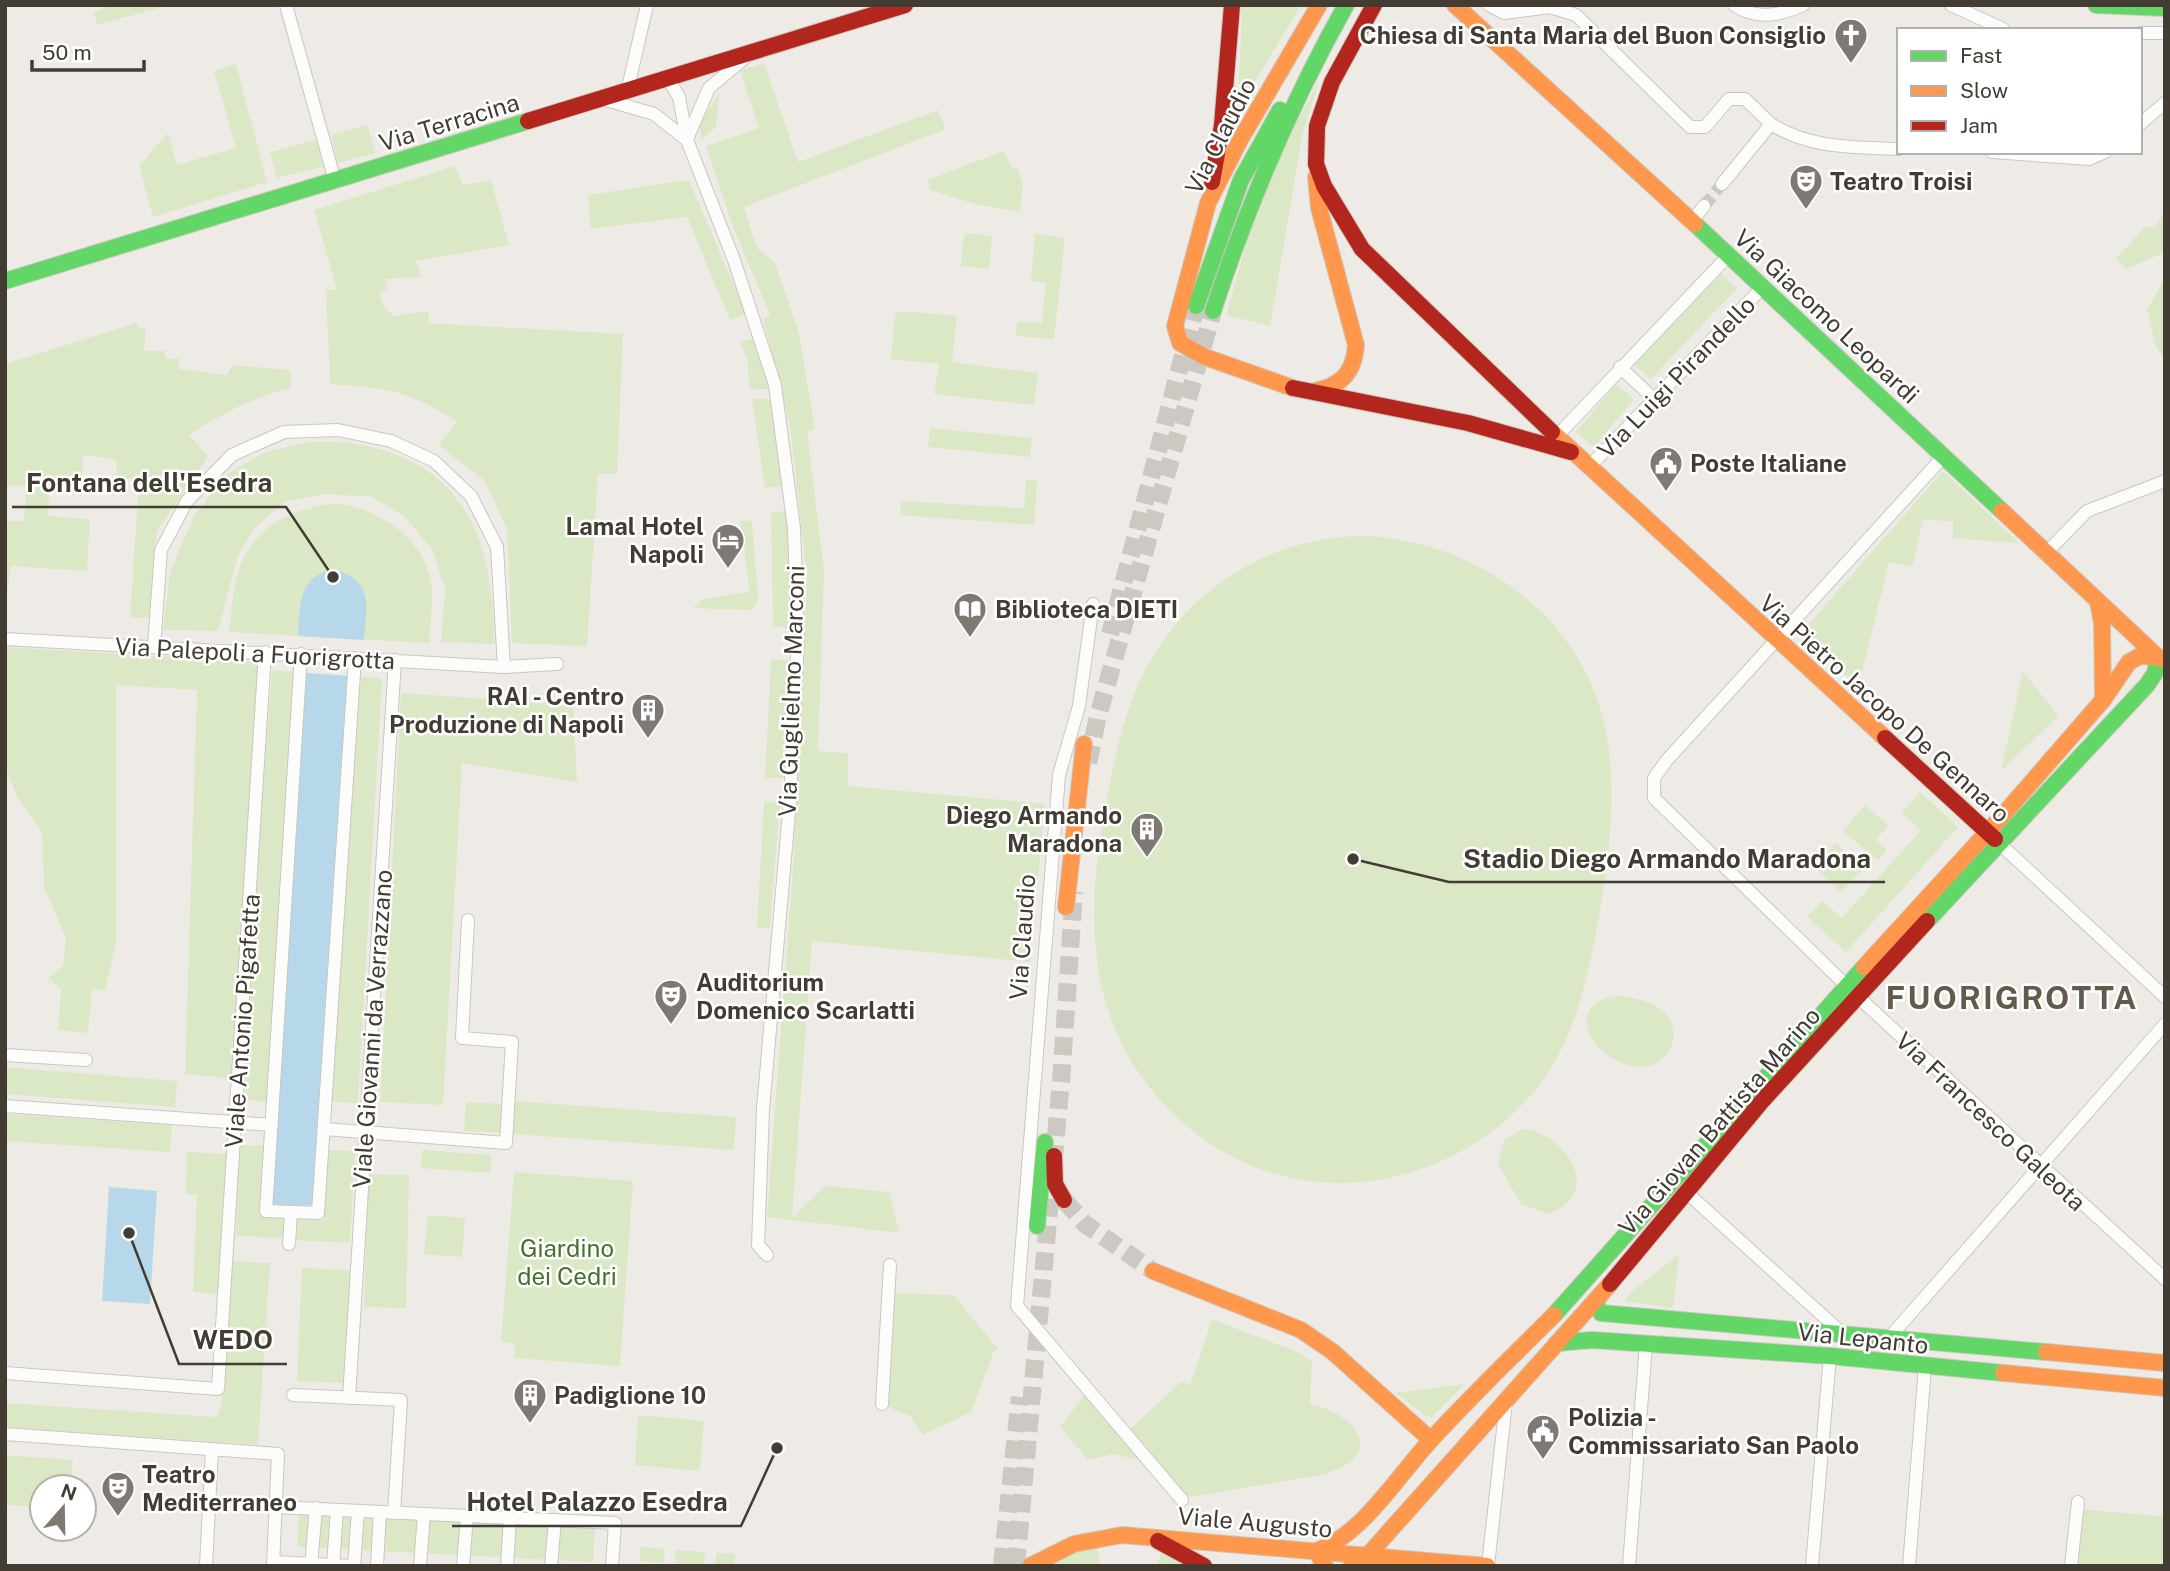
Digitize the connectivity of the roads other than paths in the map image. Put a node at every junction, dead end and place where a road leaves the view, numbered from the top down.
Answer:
1 (286, 5) edge
2 (648, 5) edge
3 (905, 5) edge
4 (1232, 5) edge
5 (1319, 5) edge
6 (1346, 5) edge
7 (1374, 5) edge
8 (1455, 5) edge
9 (1489, 5) edge
10 (1734, 5) edge
11 (1803, 5) edge
12 (1951, 5) edge
13 (2096, 5) edge
14 (2165, 8) edge
15 (2001, 28) edge
16 (2142, 33) edge
17 (2165, 33) edge
18 (747, 55) junction
19 (668, 79) junction
20 (1303, 79) junction
21 (627, 92) junction
22 (603, 99) junction
23 (2165, 103) edge
24 (2142, 122) edge
25 (1771, 124) junction
26 (687, 140) junction
27 (1897, 149) edge
28 (2020, 154) edge
29 (2100, 154) edge
30 (1315, 162) junction
31 (335, 181) junction
32 (1722, 184) tunnel mouth
33 (1209, 203) junction
34 (1704, 206) tunnel mouth
35 (1692, 221) junction
36 (1729, 255) junction
37 (5, 281) edge
38 (1763, 287) junction
39 (1196, 306) tunnel mouth
40 (1213, 311) tunnel mouth
41 (1620, 367) junction
42 (1307, 393) junction
43 (1654, 399) junction
44 (1557, 436) junction
45 (1574, 453) junction
46 (1943, 457) junction
47 (1589, 467) junction
48 (2165, 481) edge
49 (2045, 554) junction
50 (2098, 602) junction
51 (1093, 604) dead end
52 (5, 639) edge
53 (1778, 640) junction
54 (154, 647) junction
55 (265, 652) junction
56 (301, 654) junction
57 (355, 658) junction
58 (395, 660) junction
59 (2161, 660) edge
60 (557, 664) dead end
61 (505, 667) junction
62 (2103, 701) junction
63 (1084, 744) tunnel mouth
64 (1988, 832) junction
65 (2000, 844) junction
66 (1066, 907) tunnel mouth
67 (468, 920) dead end
68 (1852, 991) junction
69 (2165, 997) edge
70 (2165, 1024) edge
71 (5, 1055) edge
72 (86, 1060) dead end
73 (5, 1106) edge
74 (235, 1123) junction
75 (272, 1125) junction
76 (324, 1129) junction
77 (365, 1131) junction
78 (1045, 1142) dead end
79 (1054, 1156) dead end
80 (2039, 1167) junction
81 (1685, 1191) junction
82 (1064, 1200) tunnel mouth
83 (291, 1212) junction
84 (1037, 1226) dead end
85 (289, 1244) dead end
86 (767, 1255) dead end
87 (890, 1265) dead end
88 (1153, 1270) tunnel mouth
89 (2165, 1279) edge
90 (1602, 1294) junction
91 (1843, 1334) junction
92 (1864, 1336) junction
93 (1889, 1338) junction
94 (1557, 1343) junction
95 (1646, 1343) junction
96 (1830, 1356) junction
97 (1863, 1359) junction
98 (2165, 1363) edge
99 (1925, 1367) junction
100 (5, 1373) edge
101 (2165, 1388) edge
102 (293, 1395) dead end
103 (349, 1398) junction
104 (1506, 1402) junction
105 (882, 1404) dead end
106 (5, 1434) edge
107 (1431, 1440) junction
108 (212, 1450) junction
109 (1182, 1500) dead end
110 (2078, 1502) dead end
111 (276, 1507) junction
112 (316, 1508) junction
113 (337, 1510) junction
114 (358, 1511) junction
115 (380, 1512) junction
116 (394, 1513) junction
117 (424, 1514) junction
118 (1367, 1514) junction
119 (467, 1516) junction
120 (510, 1519) junction
121 (555, 1520) junction
122 (1390, 1530) junction
123 (1138, 1536) junction
124 (1316, 1551) junction
125 (1409, 1558) junction
126 (1355, 1561) edge
127 (273, 1564) edge
128 (311, 1565) edge
129 (333, 1565) edge
130 (206, 1566) edge
131 (354, 1566) edge
132 (377, 1566) edge
133 (420, 1566) edge
134 (463, 1566) edge
135 (507, 1566) edge
136 (551, 1566) edge
137 (612, 1566) edge
138 (1030, 1566) edge
139 (1204, 1566) edge
140 (1325, 1566) edge
141 (1488, 1566) edge
142 (1629, 1566) edge
143 (1812, 1566) edge
144 (1909, 1566) edge
145 (2071, 1566) edge

1 - 31 street
2 - 21 street
3 - 18 main road, Via Terracina
4 - 33 main road
5 - 33 main road, Via Claudio
6 - 20 main road, Via Claudio
7 - 30 main road
8 - 35 main road, Via Giacomo Leopardi
9 - 25 street
10 - 11 street
12 - 15 street
13 - 14 main road
16 - 17 street
18 - 19 main road, Via Terracina
18 - 26 street
19 - 21 main road, Via Terracina
19 - 26 street, Via Guglielmo Marconi
20 - 39 main road, Via Claudio
20 - 40 main road, Via Claudio
21 - 22 main road, Via Terracina
22 - 26 street
22 - 31 main road, Via Terracina
23 - 24 street
25 - 27 street
25 - 32 street
26 - 86 street, Via Guglielmo Marconi
28 - 29 street
30 - 42 main road
30 - 44 main road, Via Pietro Jacopo De Gennaro
31 - 37 main road, Via Terracina
33 - 42 main road, Via Claudio
34 - 35 street
35 - 36 main road, Via Giacomo Leopardi
36 - 38 main road, Via Giacomo Leopardi
36 - 41 street, Via Luigi Pirandello
38 - 43 street, Via Luigi Pirandello
38 - 46 main road, Via Giacomo Leopardi
41 - 43 street
41 - 44 street, Via Luigi Pirandello
42 - 45 main road
43 - 47 street, Via Luigi Pirandello
44 - 45 main road, Via Pietro Jacopo De Gennaro
45 - 47 main road, Via Pietro Jacopo De Gennaro
46 - 49 main road, Via Giacomo Leopardi
46 - 53 street
47 - 53 main road, Via Pietro Jacopo De Gennaro
48 - 49 street
49 - 50 main road, Via Giacomo Leopardi
50 - 59 main road, Via Giacomo Leopardi
50 - 62 main road
51 - 109 street, Via Claudio
52 - 54 street, Via Palepoli a Fuorigrotta
53 - 64 main road, Via Pietro Jacopo De Gennaro
53 - 68 street, Via Francesco Galeota
54 - 55 street, Via Palepoli a Fuorigrotta
54 - 61 street
55 - 56 street, Via Palepoli a Fuorigrotta
55 - 74 street, Viale Antonio Pigafetta
56 - 57 street, Via Palepoli a Fuorigrotta
56 - 75 street
57 - 58 street, Via Palepoli a Fuorigrotta
57 - 76 street
58 - 61 street, Via Palepoli a Fuorigrotta
58 - 77 street, Viale Giovanni da Verrazzano
59 - 62 main road, Via Giovan Battista Marino
59 - 65 main road, Via Giovan Battista Marino
60 - 61 street, Via Palepoli a Fuorigrotta
62 - 64 main road, Via Giovan Battista Marino
63 - 66 main road, Via Claudio
64 - 65 main road, Via Pietro Jacopo De Gennaro
64 - 68 main road, Via Giovan Battista Marino
65 - 68 main road, Via Giovan Battista Marino
65 - 69 street, Via Pietro Jacopo De Gennaro
67 - 77 street
68 - 80 street, Via Francesco Galeota
68 - 81 main road, Via Giovan Battista Marino
68 - 107 main road, Via Giovan Battista Marino
70 - 80 street
71 - 72 street
73 - 74 street
74 - 75 street
74 - 100 street, Viale Antonio Pigafetta
75 - 83 street
76 - 77 street
76 - 83 street
77 - 103 street, Viale Giovanni da Verrazzano
78 - 84 main road
79 - 82 main road
80 - 89 street, Via Francesco Galeota
80 - 93 street
81 - 90 main road, Via Giovan Battista Marino
81 - 91 street
83 - 85 street
87 - 105 street
88 - 107 main road
90 - 91 main road, Via Lepanto
90 - 94 main road, Via Giovan Battista Marino
91 - 92 main road, Via Lepanto
92 - 93 main road, Via Lepanto
92 - 97 main road
93 - 98 main road, Via Lepanto
94 - 95 main road, Via Lepanto
94 - 104 main road, Via Giovan Battista Marino
95 - 96 main road, Via Lepanto
95 - 142 street
96 - 97 main road, Via Lepanto
96 - 143 street
97 - 99 main road, Via Lepanto
99 - 101 main road, Via Lepanto
99 - 144 street
102 - 103 street
103 - 116 street
104 - 122 main road, Via Giovan Battista Marino
104 - 141 street
106 - 108 street
107 - 118 main road, Via Giovan Battista Marino
108 - 111 street
108 - 130 street
110 - 145 street
111 - 112 street
111 - 127 street
112 - 113 street
112 - 128 street
113 - 114 street
113 - 129 street
114 - 115 street
114 - 131 street
115 - 116 street
115 - 132 street
116 - 117 street
117 - 119 street
117 - 133 street
118 - 124 main road, Via Giovan Battista Marino
118 - 126 main road, Via Giovan Battista Marino
119 - 120 street
119 - 134 street
120 - 121 street
120 - 135 street
121 - 136 street
121 - 137 street
122 - 125 main road
122 - 126 main road, Via Giovan Battista Marino
123 - 124 main road, Viale Augusto
123 - 138 main road
123 - 139 main road
124 - 126 main road, Viale Augusto
124 - 140 main road
125 - 126 main road, Viale Augusto
125 - 141 main road, Viale Augusto
127 - 128 street
128 - 129 street
129 - 131 street

